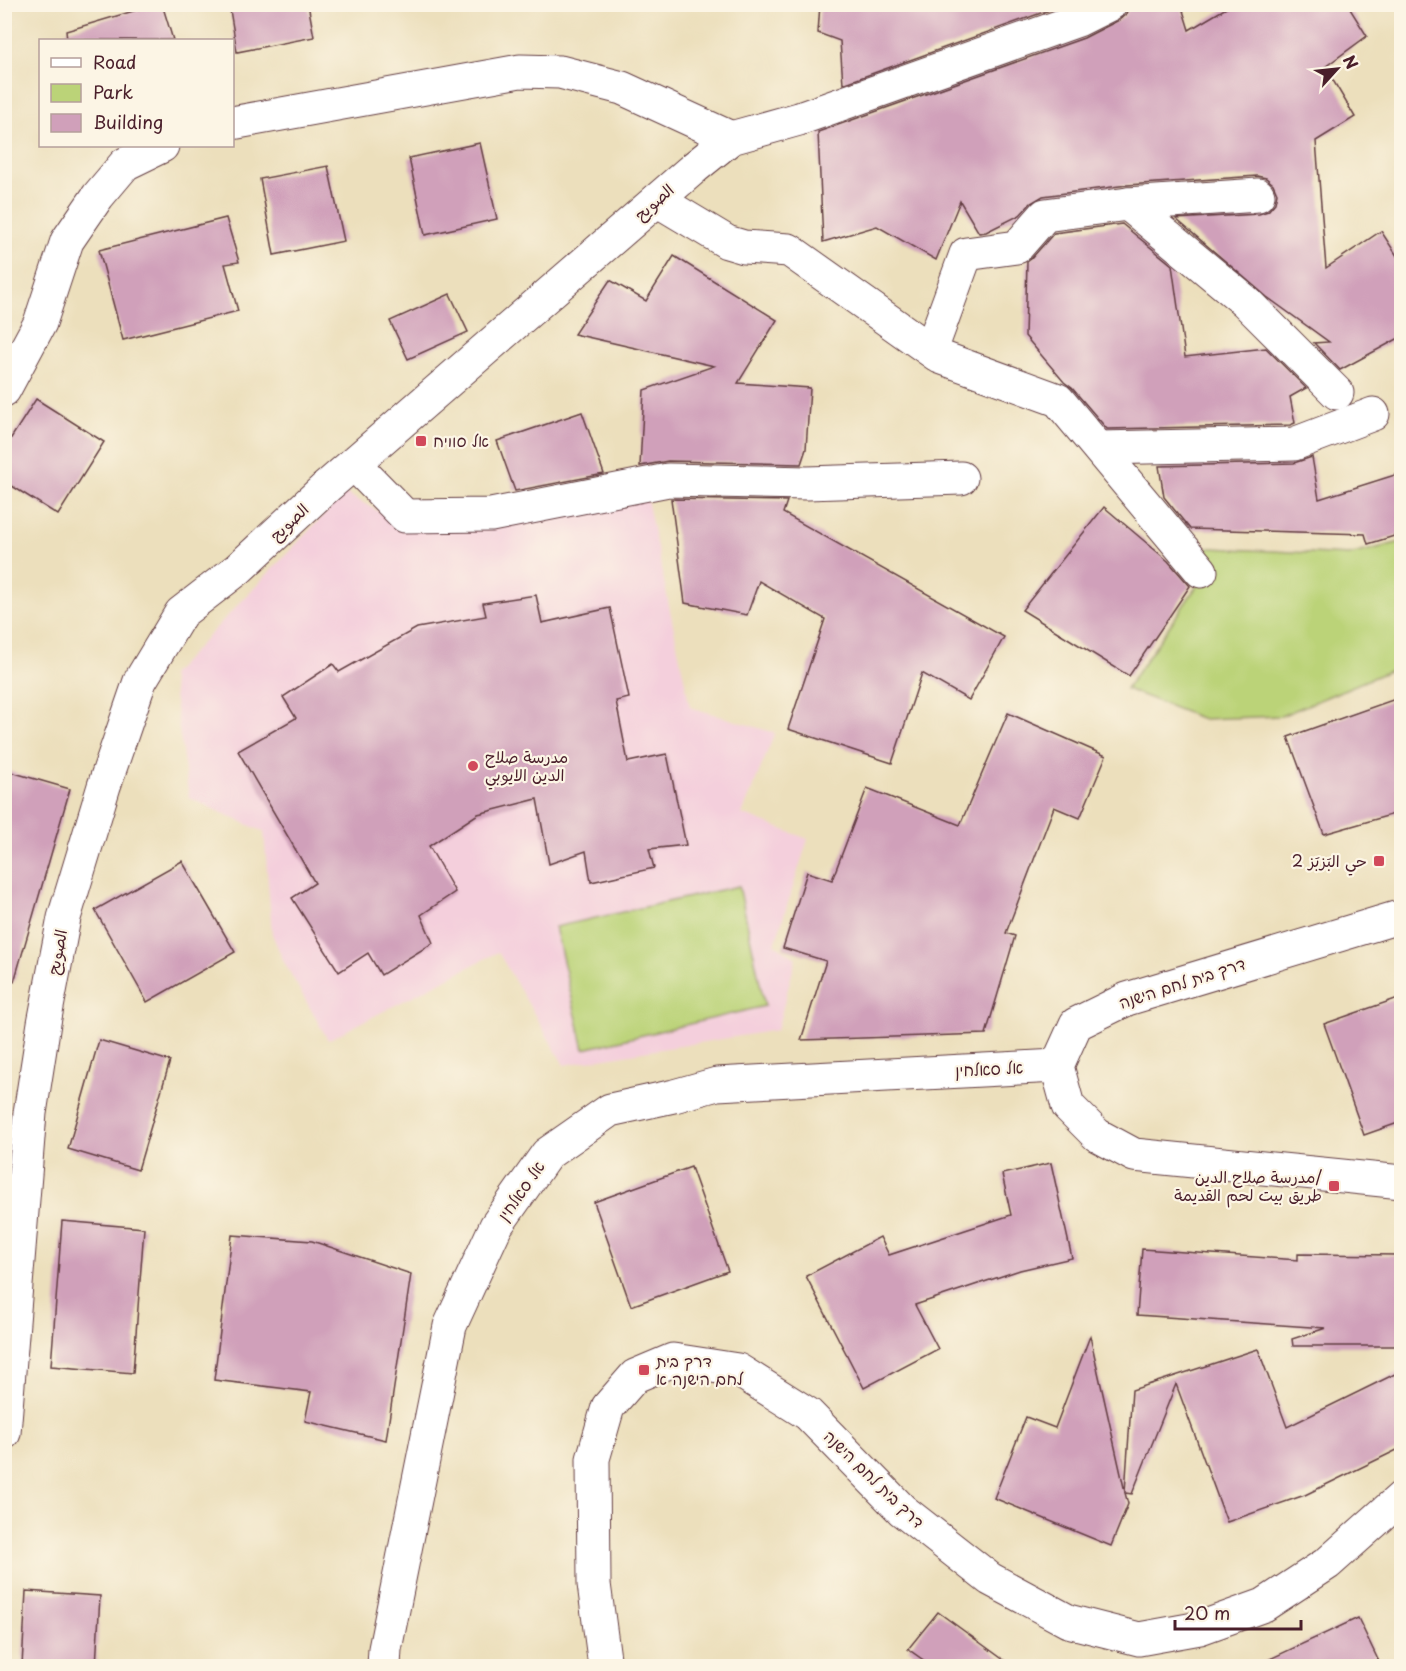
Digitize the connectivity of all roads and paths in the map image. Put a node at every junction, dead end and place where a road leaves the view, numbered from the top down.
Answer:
1 (1110, 4) edge
2 (234, 123) edge
3 (731, 138) junction
4 (160, 147) edge
5 (1258, 195) dead end
6 (657, 200) junction
7 (1128, 204) junction
8 (931, 350) junction
9 (4, 390) edge
10 (1337, 393) dead end
11 (1373, 414) dead end
12 (1099, 448) junction
13 (354, 464) junction
14 (962, 478) dead end
15 (1201, 571) dead end
16 (1401, 916) edge
17 (1057, 1066) junction
18 (1401, 1182) edge
19 (4, 1433) edge
20 (1401, 1497) edge
21 (384, 1666) edge
22 (605, 1666) edge

1 - 3 street, الصويح
2 - 3 street
3 - 6 street, الصويح
4 - 9 street
5 - 7 street
6 - 8 street
6 - 13 street, الصويح
7 - 8 street
7 - 10 street
8 - 12 street
11 - 12 street
12 - 15 street
13 - 14 street
13 - 19 street, الصويح
16 - 17 street, דרך בית לחם הישנה
17 - 18 street
17 - 21 street, אל סאלחין
20 - 22 street, דרך בית לחם הישנה

